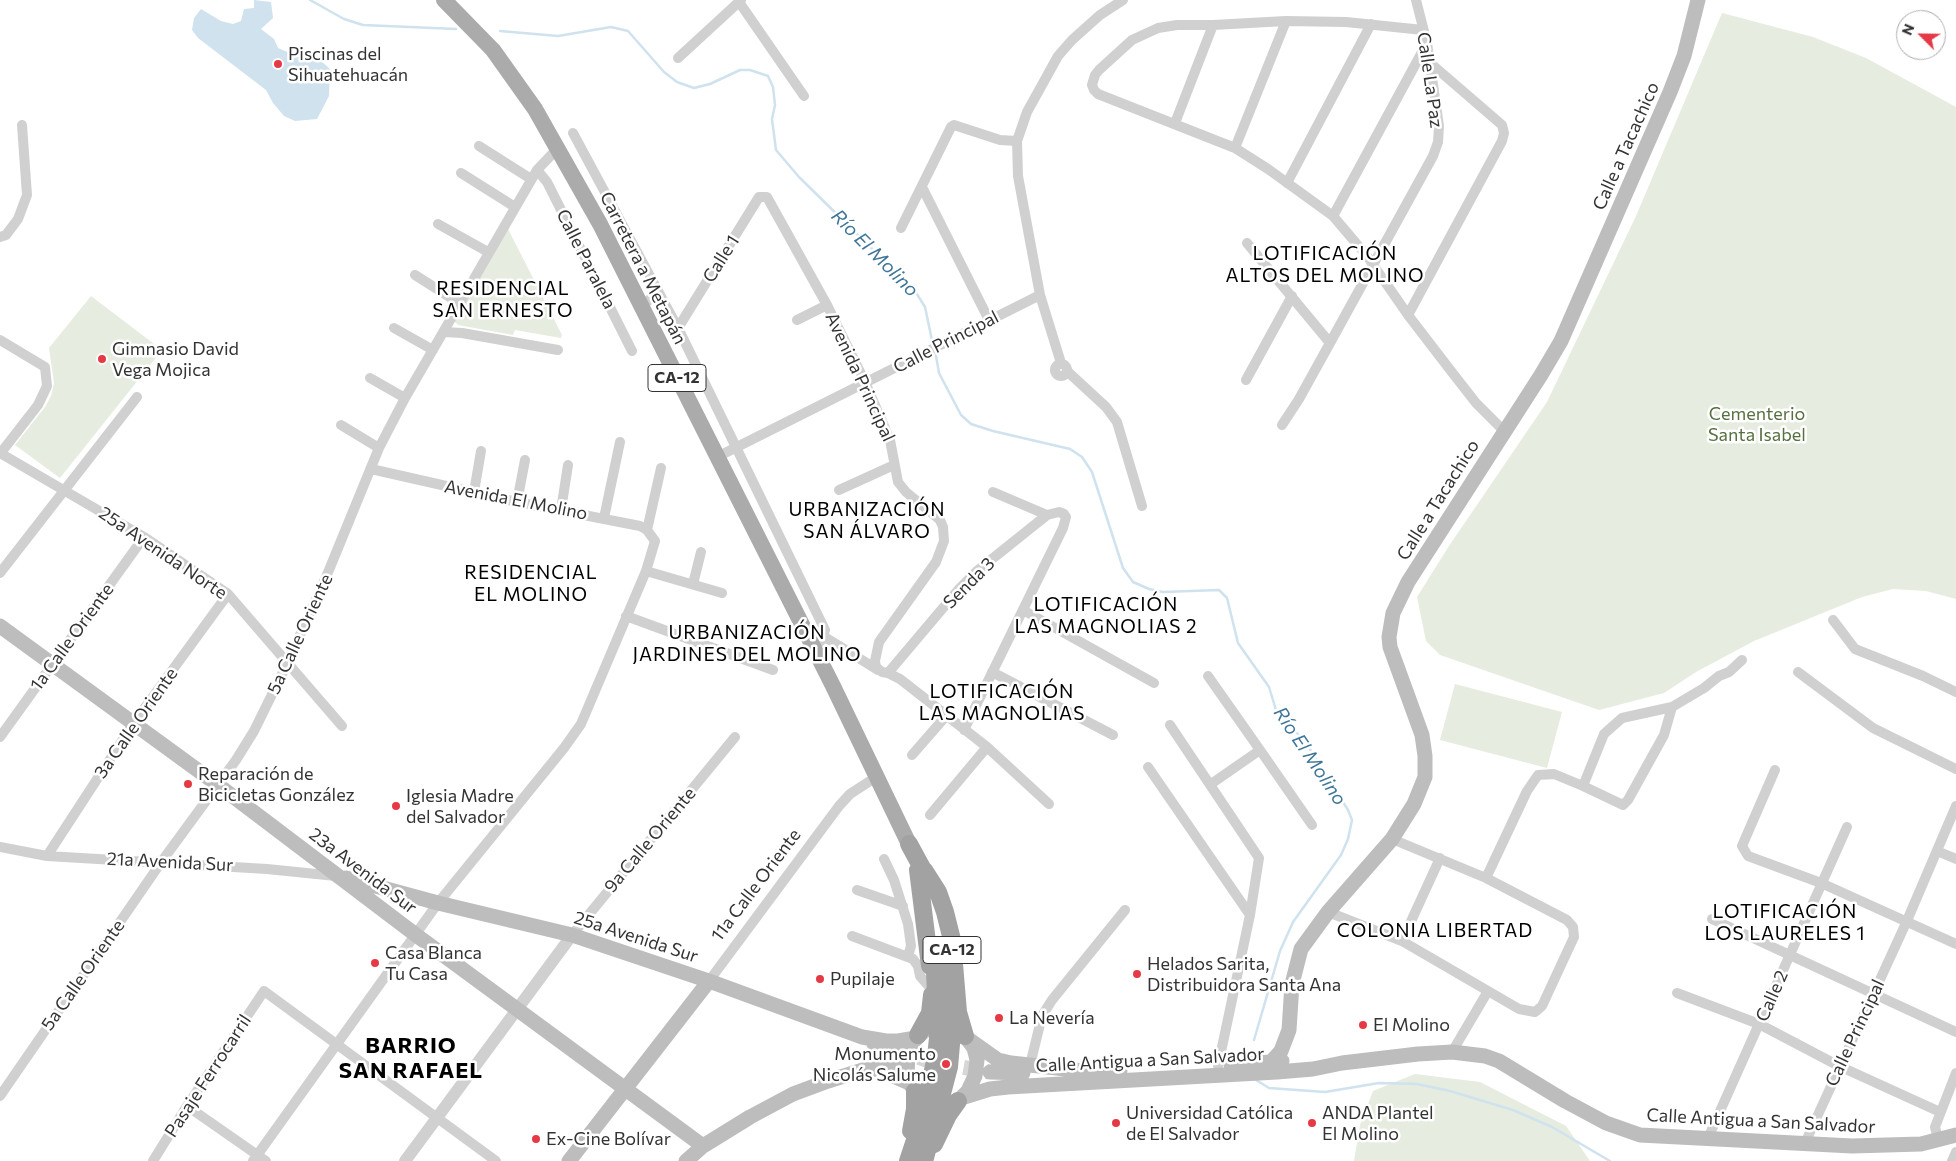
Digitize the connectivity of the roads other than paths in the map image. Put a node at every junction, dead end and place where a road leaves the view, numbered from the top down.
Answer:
1 (1123, 0) edge
2 (1416, 0) edge
3 (1698, 0) edge
4 (446, 1) edge
5 (740, 1) edge
6 (1286, 21) junction
7 (1371, 24) junction
8 (1213, 25) junction
9 (1424, 30) junction
10 (1427, 43) junction
11 (678, 58) dead end
12 (1429, 62) junction
13 (804, 96) dead end
14 (1175, 123) junction
15 (22, 125) dead end
16 (573, 133) dead end
17 (1017, 141) junction
18 (480, 146) dead end
19 (1235, 148) junction
20 (557, 149) junction
21 (461, 173) dead end
22 (534, 174) junction
23 (1287, 184) junction
24 (922, 187) junction
25 (767, 197) joint
26 (515, 207) junction
27 (1333, 216) junction
28 (438, 224) dead end
29 (901, 228) dead end
30 (0, 237) edge
31 (1247, 243) dead end
32 (488, 252) junction
33 (1372, 264) junction
34 (415, 275) dead end
35 (658, 292) junction
36 (1040, 295) junction
37 (1292, 296) junction
38 (459, 303) junction
39 (827, 306) junction
40 (642, 307) junction
41 (1408, 315) junction
42 (797, 320) dead end
43 (990, 320) junction
44 (394, 328) dead end
45 (678, 328) junction
46 (444, 332) junction
47 (0, 340) edge
48 (1330, 343) junction
49 (432, 350) junction
50 (558, 350) dead end
51 (632, 351) dead end
52 (370, 378) dead end
53 (1246, 380) dead end
54 (865, 382) junction
55 (137, 398) dead end
56 (404, 398) junction
57 (1282, 424) dead end
58 (341, 425) dead end
59 (1504, 430) junction
60 (620, 442) dead end
61 (737, 447) junction
62 (380, 448) junction
63 (482, 451) dead end
64 (0, 453) edge
65 (717, 457) junction
66 (525, 460) dead end
67 (568, 465) dead end
68 (894, 465) junction
69 (661, 468) dead end
70 (371, 469) junction
71 (64, 490) junction
72 (839, 490) dead end
73 (474, 492) junction
74 (994, 492) dead end
75 (517, 502) junction
76 (1142, 506) dead end
77 (561, 510) junction
78 (1047, 515) junction
79 (604, 518) junction
80 (647, 530) junction
81 (144, 537) junction
82 (701, 552) dead end
83 (646, 571) junction
84 (0, 572) edge
85 (692, 584) junction
86 (722, 593) dead end
87 (228, 594) junction
88 (1023, 610) junction
89 (626, 616) junction
90 (1833, 620) dead end
91 (0, 626) edge
92 (819, 642) junction
93 (1742, 660) dead end
94 (52, 664) junction
95 (287, 664) junction
96 (773, 670) dead end
97 (881, 670) junction
98 (992, 672) junction
99 (1798, 672) dead end
100 (1208, 676) dead end
101 (1154, 683) dead end
102 (1956, 692) edge
103 (1672, 707) junction
104 (946, 716) junction
105 (133, 724) junction
106 (342, 726) dead end
107 (1170, 726) dead end
108 (964, 730) junction
109 (1112, 735) dead end
110 (735, 737) dead end
111 (0, 738) edge
112 (987, 747) junction
113 (1260, 750) junction
114 (912, 755) dead end
115 (1148, 767) dead end
116 (1956, 768) edge
117 (1776, 770) dead end
118 (873, 778) junction
119 (1211, 784) junction
120 (218, 785) junction
121 (1583, 786) junction
122 (1050, 804) dead end
123 (1956, 806) edge
124 (930, 815) dead end
125 (1312, 825) dead end
126 (1847, 827) dead end
127 (1392, 839) junction
128 (909, 844) joint
129 (0, 848) edge
130 (1937, 851) junction
131 (47, 856) junction
132 (1440, 858) junction
133 (884, 859) dead end
134 (1956, 859) edge
135 (162, 861) junction
136 (339, 876) junction
137 (1486, 878) junction
138 (1821, 883) junction
139 (857, 890) dead end
140 (438, 903) junction
141 (903, 906) junction
142 (1125, 910) dead end
143 (1328, 912) junction
144 (1250, 915) junction
145 (1712, 919) dead end
146 (1906, 923) junction
147 (416, 935) junction
148 (572, 935) junction
149 (852, 936) dead end
150 (1402, 941) junction
151 (1956, 944) edge
152 (940, 954) junction
153 (908, 956) junction
154 (1790, 956) junction
155 (709, 981) junction
156 (932, 990) junction
157 (1488, 991) junction
158 (1677, 993) dead end
159 (1872, 995) junction
160 (516, 1009) junction
161 (1760, 1024) junction
162 (1956, 1032) edge
163 (857, 1035) junction
164 (917, 1037) junction
165 (966, 1037) junction
166 (336, 1045) junction
167 (893, 1049) tunnel mouth
168 (1452, 1052) junction
169 (1030, 1065) junction
170 (1278, 1065) junction
171 (1218, 1066) junction
172 (1839, 1066) junction
173 (1084, 1071) junction
174 (855, 1072) junction
175 (990, 1072) tunnel mouth
176 (1956, 1073) edge
177 (912, 1087) junction
178 (624, 1088) junction
179 (0, 1096) edge
180 (959, 1099) junction
181 (187, 1106) junction
182 (1940, 1112) junction
183 (438, 1118) junction
184 (1956, 1135) edge
185 (1708, 1138) junction
186 (1938, 1139) junction
187 (1805, 1143) junction
188 (703, 1146) junction
189 (255, 1158) edge
190 (921, 1160) edge
191 (153, 1161) edge
192 (266, 1161) edge
193 (405, 1161) edge
194 (496, 1161) edge
195 (569, 1161) edge
196 (686, 1161) edge
197 (903, 1161) edge

1 - 17 street
2 - 9 street, Calle La Paz
3 - 59 main road, Calle a Tacachico
4 - 20 main road, Carretera a Metapán / CA-12
5 - 11 street
5 - 13 street
6 - 7 street
6 - 8 street
6 - 19 street
7 - 9 street
7 - 23 street
8 - 14 street
8 - 14 street
9 - 10 street, Calle La Paz
10 - 12 street, Calle La Paz
10 - 27 street
12 - 33 street, Calle La Paz
12 - 41 street
14 - 19 street
15 - 30 street
16 - 35 street
17 - 24 street
17 - 36 street
18 - 22 street
19 - 23 street
20 - 22 street, 5a Calle Oriente
20 - 40 main road, Carretera a Metapán / CA-12
21 - 26 street
22 - 26 street, 5a Calle Oriente
22 - 51 street, Calle Paralela
23 - 27 street
24 - 29 street
24 - 43 street
25 - 39 street, Avenida Principal
25 - 45 street, Calle 1
26 - 32 street, 5a Calle Oriente
27 - 33 street
28 - 32 street
31 - 37 street
32 - 38 street, 5a Calle Oriente
33 - 41 street
33 - 48 street, Calle La Paz
34 - 38 street
35 - 40 street
35 - 45 street
36 - 43 street, Calle Principal
36 - 76 street
37 - 48 street
37 - 53 street
38 - 46 street, 5a Calle Oriente
39 - 42 street
39 - 54 street, Avenida Principal
40 - 65 main road, Carretera a Metapán / CA-12
41 - 59 street
43 - 54 street, Calle Principal
44 - 49 street
45 - 61 street
46 - 49 street, 5a Calle Oriente
46 - 50 street
47 - 64 street
48 - 57 street, Calle La Paz
49 - 56 street, 5a Calle Oriente
52 - 56 street
54 - 61 street, Calle Principal
54 - 68 street, Avenida Principal
55 - 71 street
56 - 62 street, 5a Calle Oriente
58 - 62 street
59 - 127 main road, Calle a Tacachico
60 - 79 street
61 - 65 street, Calle Principal
61 - 92 street
62 - 70 street, 5a Calle Oriente
63 - 73 street
64 - 71 street, 25a Avenida Norte
65 - 92 main road, Carretera a Metapán / CA-12
66 - 75 street
67 - 77 street
68 - 72 street
68 - 97 street, Avenida Principal
69 - 80 street
70 - 73 street, Avenida El Molino
70 - 95 street, 5a Calle Oriente
71 - 81 street, 25a Avenida Norte
71 - 84 street
73 - 75 street, Avenida El Molino
74 - 78 street
75 - 77 street, Avenida El Molino
77 - 79 street, Avenida El Molino
78 - 88 street
78 - 97 street, Senda 3
79 - 80 street, Avenida El Molino
80 - 83 street
81 - 87 street, 25a Avenida Norte
81 - 94 street, 1a Calle Oriente
82 - 85 street
83 - 85 street
83 - 89 street
85 - 86 street
87 - 95 street, 25a Avenida Norte
87 - 105 street, 3a Calle Oriente
88 - 98 street
88 - 101 street
89 - 96 street
89 - 140 street
90 - 102 street
91 - 94 main road, 23a Avenida Sur
92 - 97 street
92 - 118 main road, Carretera a Metapán / CA-12
93 - 103 street
94 - 105 main road, 23a Avenida Sur
94 - 111 street, 1a Calle Oriente
95 - 106 street, 25a Avenida Norte
95 - 120 street, 5a Calle Oriente
97 - 104 street
98 - 108 street
98 - 109 street
99 - 116 street
100 - 113 street
103 - 121 street
103 - 121 street
104 - 108 street
104 - 114 street
105 - 120 main road, 23a Avenida Sur
105 - 131 street, 3a Calle Oriente
107 - 119 street
108 - 112 street
110 - 148 street, 9a Calle Oriente
112 - 122 street
112 - 124 street
113 - 119 street
113 - 125 street
115 - 144 street
117 - 138 street
118 - 128 main road, Carretera a Metapán / CA-12
118 - 155 street, 11a Calle Oriente
119 - 144 street
120 - 135 street, 5a Calle Oriente
120 - 136 main road, 23a Avenida Sur
121 - 137 street
123 - 130 street, Calle Principal
126 - 138 street, Calle 2
127 - 132 street
127 - 143 main road, Calle a Tacachico
128 - 152 highway
129 - 131 street, 21a Avenida Sur
130 - 134 street
130 - 146 street, Calle Principal
131 - 135 street, 21a Avenida Sur
132 - 137 street
132 - 150 street
133 - 141 street
135 - 136 street, 21a Avenida Sur
135 - 179 street, 5a Calle Oriente
136 - 140 main road, 25a Avenida Sur
136 - 147 main road, 23a Avenida Sur
137 - 157 street
138 - 146 street
138 - 154 street, Calle 2
139 - 141 street
140 - 147 street
140 - 148 main road, 25a Avenida Sur
141 - 153 street
142 - 169 street
143 - 150 street
143 - 170 main road, Calle a Tacachico
144 - 171 street
145 - 154 street
146 - 151 street
146 - 159 street, Calle Principal
147 - 160 main road, 23a Avenida Sur
147 - 166 street
148 - 155 main road, 25a Avenida Sur
148 - 160 street, 9a Calle Oriente
149 - 153 street
150 - 157 street
152 - 156 highway, CA-12
152 - 165 highway, CA-12
152 - 190 highway, bridge
153 - 156 street
154 - 159 street
154 - 161 street, Calle 2
155 - 163 main road, 25a Avenida Sur
155 - 178 main road, 11a Calle Oriente
156 - 164 highway, CA-12
157 - 168 street
158 - 161 street
159 - 162 street
159 - 172 street, Calle Principal
160 - 178 main road, 23a Avenida Sur
160 - 183 street, 9a Calle Oriente
161 - 172 street
161 - 185 street, Calle 2
163 - 164 main road, 25a Avenida Sur
163 - 167 main road
163 - 174 main road
164 - 165 main road
164 - 177 main road
165 - 169 main road, Calle Antigua a San Salvador
165 - 180 main road
166 - 181 street, Pasaje Ferrocarril
166 - 183 street
166 - 189 street
168 - 170 main road, Calle Antigua a San Salvador
168 - 185 main road, Calle Antigua a San Salvador
169 - 173 main road, Calle Antigua a San Salvador
170 - 171 main road, Calle Antigua a San Salvador
170 - 180 main road, Calle Antigua a San Salvador
171 - 173 main road, Calle Antigua a San Salvador
172 - 182 street
172 - 187 street, Calle Principal
173 - 175 main road
174 - 177 main road
174 - 188 main road
176 - 182 street
177 - 180 main road
177 - 197 highway
178 - 188 main road, 23a Avenida Sur
178 - 195 main road, 11a Calle Oriente
180 - 190 highway
181 - 189 street
181 - 191 street, Pasaje Ferrocarril
182 - 186 street
183 - 193 street, 9a Calle Oriente
183 - 194 street
184 - 186 main road, Calle Antigua a San Salvador
185 - 187 main road, Calle Antigua a San Salvador
186 - 187 main road, Calle Antigua a San Salvador
188 - 196 main road
189 - 192 street

